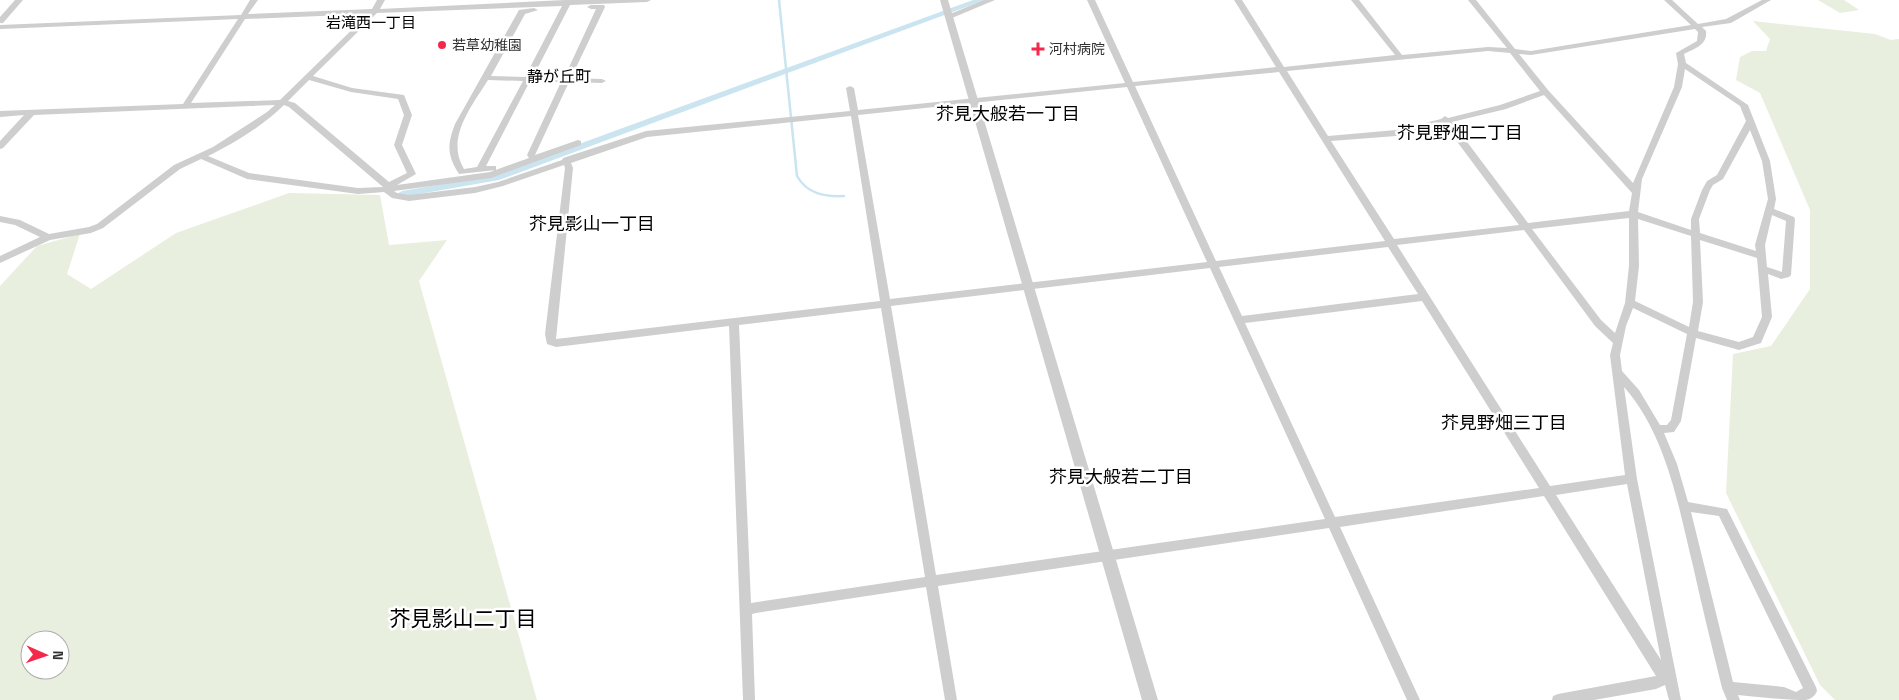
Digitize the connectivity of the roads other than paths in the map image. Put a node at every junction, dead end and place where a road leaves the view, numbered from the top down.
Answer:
1 (19, 0) edge
2 (254, 0) edge
3 (381, 0) edge
4 (647, 0) edge
5 (973, 0) edge
6 (991, 0) edge
7 (1091, 0) edge
8 (1238, 0) edge
9 (1355, 0) edge
10 (1472, 0) edge
11 (1668, 0) edge
12 (1766, 0) edge
13 (567, 4) edge
14 (947, 8) edge
15 (375, 11) junction
16 (243, 17) junction
17 (0, 21) edge
18 (1696, 26) junction
19 (0, 28) edge
20 (1512, 51) junction
21 (1400, 57) junction
22 (1682, 64) junction
23 (1282, 70) junction
24 (308, 77) junction
25 (486, 78) junction
26 (528, 79) junction
27 (567, 80) junction
28 (602, 81) dead end
29 (1131, 85) junction
30 (850, 88) dead end
31 (1545, 92) junction
32 (973, 100) junction
33 (283, 102) junction
34 (186, 105) junction
35 (854, 112) junction
36 (31, 113) junction
37 (0, 114) edge
38 (1445, 119) junction
39 (1751, 120) junction
40 (1326, 139) junction
41 (578, 143) dead end
42 (0, 146) edge
43 (200, 156) junction
44 (533, 157) junction
45 (566, 160) junction
46 (480, 170) junction
47 (387, 188) junction
48 (1636, 192) junction
49 (1770, 211) junction
50 (1634, 214) junction
51 (0, 219) edge
52 (1528, 227) junction
53 (1694, 235) junction
54 (48, 237) junction
55 (1392, 243) junction
56 (1760, 256) junction
57 (0, 260) edge
58 (1213, 264) junction
59 (1761, 268) junction
60 (1028, 287) junction
61 (1424, 297) junction
62 (1630, 303) junction
63 (886, 304) junction
64 (1239, 320) junction
65 (734, 323) junction
66 (1693, 333) junction
67 (1618, 342) junction
68 (1618, 373) junction
69 (1658, 429) junction
70 (1631, 479) junction
71 (1547, 492) junction
72 (1684, 506) junction
73 (1333, 522) junction
74 (1107, 556) junction
75 (933, 582) junction
76 (746, 610) junction
77 (1668, 680) junction
78 (1728, 688) junction
79 (1797, 699) edge
80 (750, 700) edge
81 (951, 700) edge
82 (1150, 700) edge
83 (1414, 700) edge
84 (1558, 700) edge
85 (1675, 700) edge
86 (1734, 700) edge

1 - 17 street
2 - 16 street
3 - 15 street
4 - 13 street
5 - 14 street
6 - 14 street
7 - 29 street
8 - 23 street
9 - 21 street
10 - 20 street
11 - 18 street
12 - 18 street
13 - 15 street
13 - 25 street
13 - 26 street
13 - 27 street
14 - 32 street
15 - 16 street
15 - 24 street
16 - 19 street
16 - 34 street
18 - 20 street
18 - 22 street
20 - 21 street
20 - 31 street
21 - 23 street
22 - 39 street
22 - 48 street
23 - 29 street
23 - 40 street
24 - 33 street
24 - 47 street
25 - 26 street
25 - 46 street
26 - 27 street
26 - 46 street
27 - 28 street
27 - 44 street
29 - 32 street
29 - 58 street
30 - 35 street
31 - 38 street
31 - 48 street
32 - 35 street
32 - 60 street
33 - 34 street
33 - 43 street
33 - 47 street
34 - 36 street
35 - 45 street
35 - 63 street
36 - 37 street
36 - 42 street
38 - 40 street
38 - 52 street
39 - 49 street
39 - 53 street
40 - 55 street
41 - 44 street
43 - 47 street
43 - 54 street
44 - 46 street
44 - 47 street
45 - 47 street
45 - 65 street
48 - 50 street
49 - 56 street
49 - 59 street
50 - 52 street
50 - 53 street
50 - 62 street
51 - 54 street
52 - 55 street
52 - 67 street
53 - 56 street
53 - 66 street
54 - 57 street
55 - 58 street
55 - 61 street
56 - 59 street
58 - 60 street
58 - 64 street
59 - 66 street
60 - 63 street
60 - 74 street
61 - 64 street
61 - 71 street
62 - 66 street
62 - 67 street
63 - 65 street
63 - 75 street
64 - 73 street
65 - 76 street
66 - 69 street
67 - 68 street
68 - 69 street
68 - 70 street
69 - 72 street
70 - 71 street
70 - 77 street
71 - 73 street
71 - 77 street
72 - 78 street
72 - 79 street
73 - 74 street
73 - 83 street
74 - 75 street
74 - 82 street
75 - 76 street
75 - 81 street
76 - 80 street
77 - 84 street
77 - 85 street
78 - 79 street
78 - 86 street

